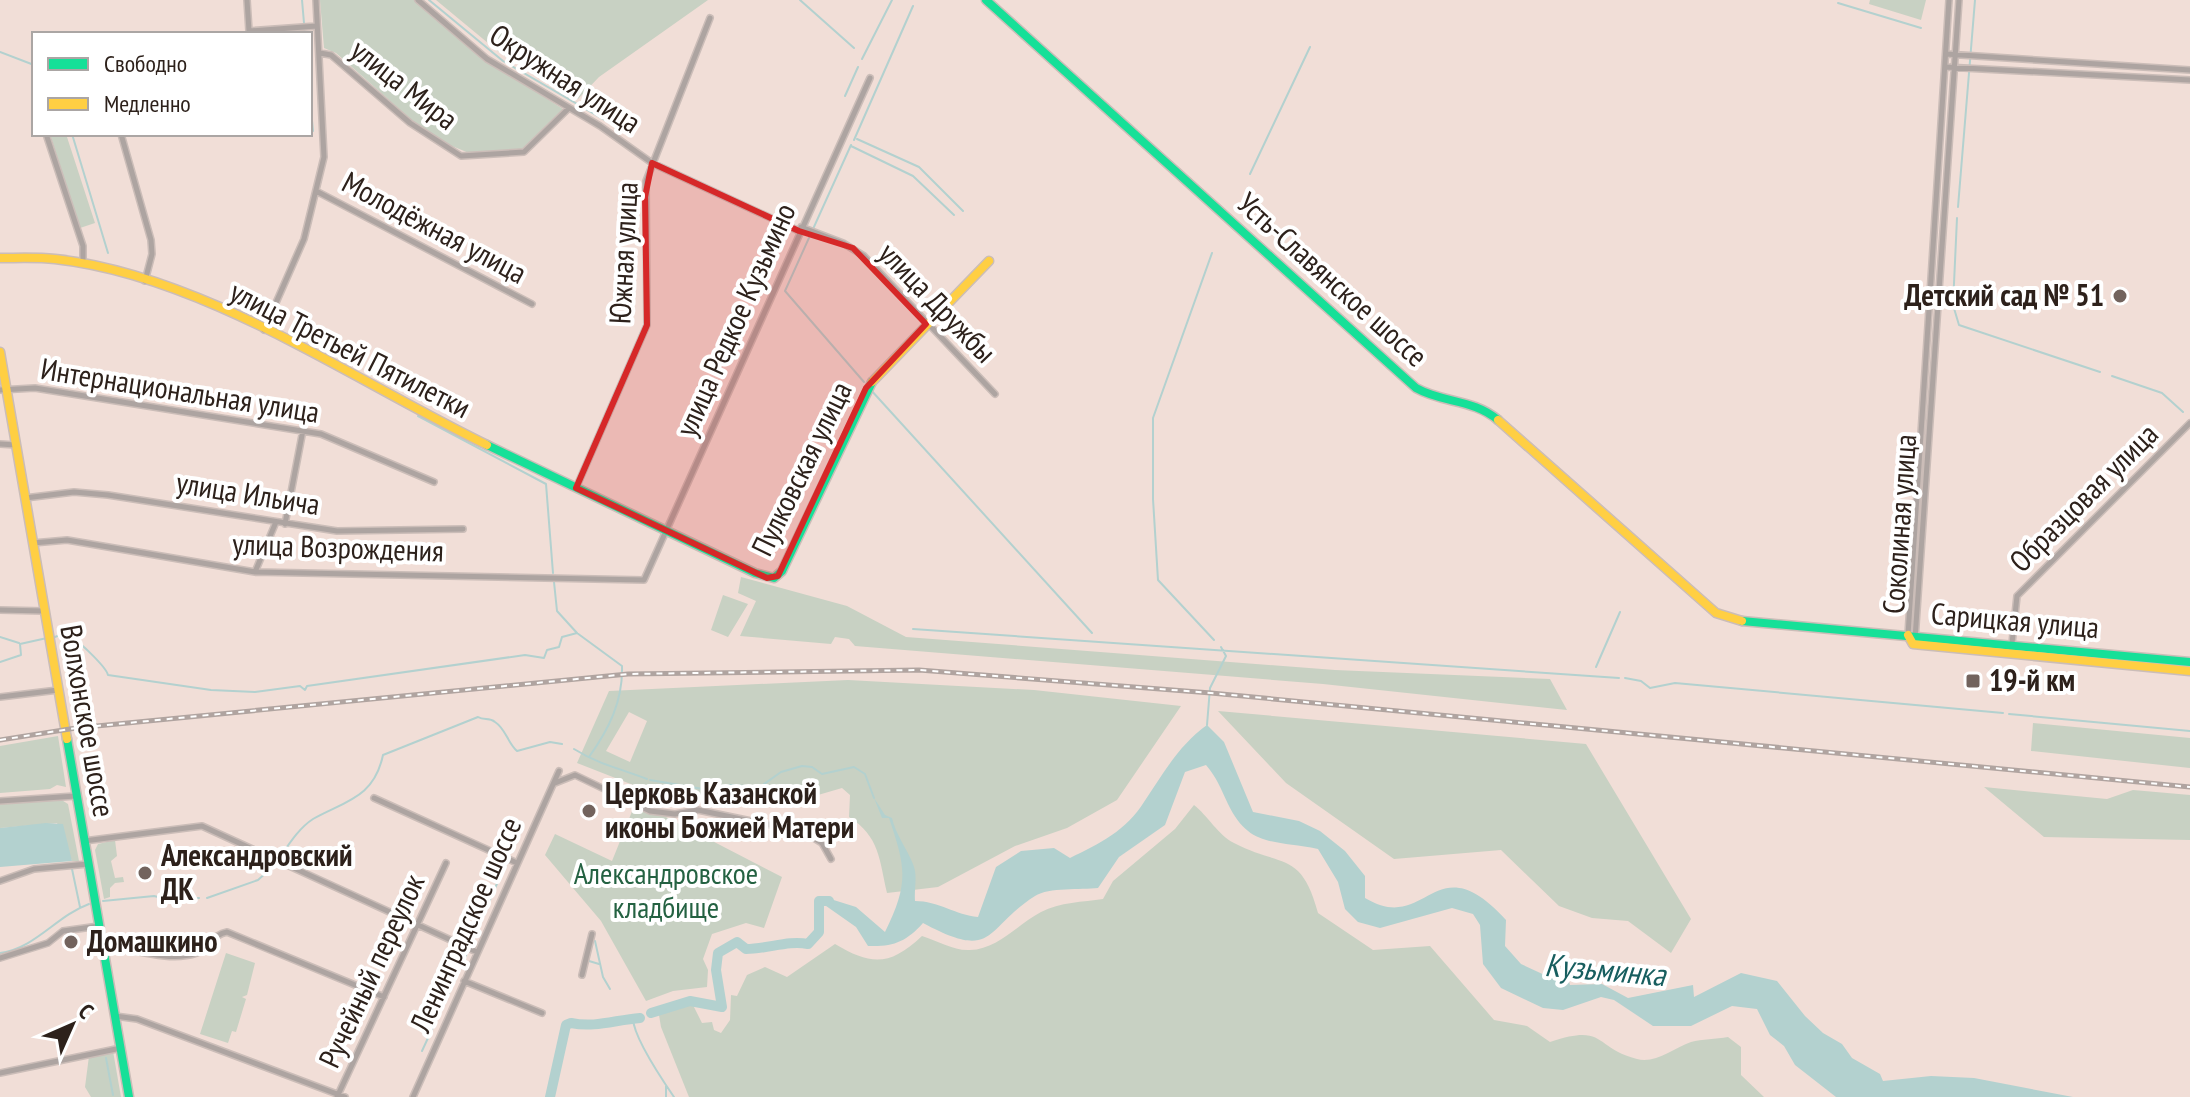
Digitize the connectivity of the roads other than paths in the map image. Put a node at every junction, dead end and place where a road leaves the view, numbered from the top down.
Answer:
1 (247, 0) edge
2 (316, 0) edge
3 (418, 0) edge
4 (986, 0) edge
5 (1949, 0) edge
6 (1959, 0) edge
7 (710, 18) dead end
8 (317, 26) junction
9 (320, 53) junction
10 (1946, 54) junction
11 (1955, 56) junction
12 (2049, 62) junction
13 (1955, 66) junction
14 (1945, 67) junction
15 (2190, 70) edge
16 (2049, 72) junction
17 (870, 78) dead end
18 (2190, 80) edge
19 (569, 108) junction
20 (47, 136) edge
21 (122, 136) edge
22 (652, 163) junction
23 (316, 191) junction
24 (1937, 211) junction
25 (1945, 211) junction
26 (800, 229) junction
27 (0, 258) edge
28 (989, 261) dead end
29 (83, 264) junction
30 (144, 282) junction
31 (532, 304) dead end
32 (926, 324) junction
33 (264, 331) junction
34 (0, 352) edge
35 (3, 390) edge
36 (995, 394) dead end
37 (2190, 423) edge
38 (303, 430) junction
39 (1922, 443) junction
40 (0, 444) edge
41 (1930, 444) junction
42 (16, 445) junction
43 (434, 482) dead end
44 (576, 488) junction
45 (25, 498) junction
46 (276, 522) junction
47 (285, 524) junction
48 (463, 529) dead end
49 (665, 531) junction
50 (1915, 541) junction
51 (1923, 542) junction
52 (33, 543) junction
53 (255, 572) junction
54 (644, 580) joint
55 (1697, 600) joint
56 (0, 610) edge
57 (44, 611) junction
58 (1913, 638) junction
59 (2011, 649) junction
60 (2190, 662) edge
61 (2190, 671) edge
62 (58, 690) junction
63 (0, 697) edge
64 (559, 771) dead end
65 (553, 783) junction
66 (76, 796) junction
67 (374, 798) dead end
68 (0, 801) edge
69 (84, 841) junction
70 (831, 859) dead end
71 (446, 863) dead end
72 (517, 863) junction
73 (88, 864) junction
74 (0, 881) edge
75 (416, 925) junction
76 (99, 926) junction
77 (592, 934) dead end
78 (104, 949) junction
79 (477, 952) junction
80 (0, 958) edge
81 (582, 975) dead end
82 (464, 981) junction
83 (384, 997) junction
84 (542, 1013) dead end
85 (115, 1016) junction
86 (121, 1048) junction
87 (0, 1073) edge
88 (340, 1096) edge
89 (129, 1097) edge
90 (413, 1097) edge

1 - 8 street
2 - 8 street
3 - 19 street, Окружная улица
4 - 55 street, Усть-Славянское шоссе
5 - 10 street, Соколиная улица
6 - 11 street, Соколиная улица
7 - 22 street, Южная улица
8 - 9 street
9 - 19 street, улица Мира
9 - 23 street
10 - 11 street
10 - 14 street, Соколиная улица
11 - 12 street
11 - 13 street, Соколиная улица
12 - 15 street
12 - 16 street
13 - 14 street
13 - 16 street
13 - 25 street, Соколиная улица
14 - 24 street, Соколиная улица
16 - 18 street
17 - 26 street, улица Редкое Кузьмино
19 - 22 street, Окружная улица
20 - 29 street
21 - 30 street
22 - 26 street, улица Дружбы
22 - 44 street, Южная улица
23 - 31 street, Молодёжная улица
23 - 33 street
24 - 25 street
24 - 39 street, Соколиная улица
25 - 41 street, Соколиная улица
26 - 32 street, улица Дружбы
26 - 49 street, улица Редкое Кузьмино
27 - 29 street, улица Третьей Пятилетки
28 - 32 street, Пулковская улица
29 - 30 street, улица Третьей Пятилетки
30 - 33 street, улица Третьей Пятилетки
32 - 36 street, улица Дружбы
32 - 49 street, Пулковская улица
33 - 44 street, улица Третьей Пятилетки
34 - 35 street, Волхонское шоссе
35 - 38 street, Интернациональная улица
35 - 42 street, Волхонское шоссе
37 - 59 street, Образцовая улица
38 - 43 street, Интернациональная улица
38 - 47 street
39 - 41 street
39 - 50 street, Соколиная улица
40 - 42 street
41 - 51 street, Соколиная улица
42 - 45 street, Волхонское шоссе
44 - 49 street, улица Третьей Пятилетки
45 - 46 street, улица Ильича
45 - 52 street, Волхонское шоссе
46 - 47 street, улица Ильича
46 - 53 street
47 - 48 street, улица Ильича
49 - 54 street, улица Редкое Кузьмино
50 - 51 street
50 - 58 street, Соколиная улица
51 - 58 street, Соколиная улица
52 - 53 street, улица Возрождения
52 - 57 street, Волхонское шоссе
53 - 54 street, улица Возрождения
55 - 58 street, Сарицкая улица
56 - 57 street
57 - 62 street, Волхонское шоссе
58 - 59 street, Сарицкая улица
59 - 60 street, Сарицкая улица
59 - 61 street, Сарицкая улица
62 - 63 street
62 - 66 street, Волхонское шоссе
64 - 65 street, Ленинградское шоссе
65 - 70 street
65 - 72 street, Ленинградское шоссе
66 - 68 street
66 - 69 street, Волхонское шоссе
67 - 72 street
69 - 73 street, Волхонское шоссе
69 - 75 street
71 - 75 street, Ручейный переулок
72 - 79 street, Ленинградское шоссе
73 - 74 street
73 - 76 street, Волхонское шоссе
75 - 79 street
75 - 83 street, Ручейный переулок
76 - 78 street, Волхонское шоссе
76 - 80 street
77 - 81 street
78 - 83 street
78 - 85 street, Волхонское шоссе
79 - 82 street, Ленинградское шоссе
82 - 84 street
82 - 90 street, Ленинградское шоссе
83 - 88 street, Ручейный переулок
85 - 86 street, Волхонское шоссе
85 - 88 street
86 - 87 street
86 - 89 street, Волхонское шоссе

